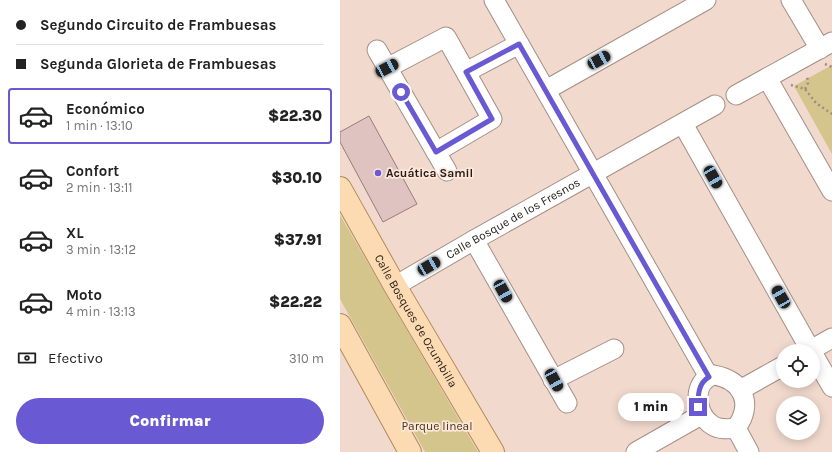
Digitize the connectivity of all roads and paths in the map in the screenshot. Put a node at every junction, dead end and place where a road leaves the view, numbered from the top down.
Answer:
1 (706, 0) edge
2 (792, 0) edge
3 (500, 2) edge
4 (519, 44) junction
5 (826, 45) edge
6 (377, 50) dead end
7 (387, 68) junction
8 (466, 72) junction
9 (767, 78) junction
10 (546, 90) junction
11 (736, 96) dead end
12 (715, 106) dead end
13 (832, 114) edge
14 (683, 124) junction
15 (436, 152) junction
16 (447, 171) dead end
17 (593, 174) junction
18 (340, 188) edge
19 (832, 191) edge
20 (474, 240) junction
21 (395, 286) junction
22 (340, 325) edge
23 (832, 338) edge
24 (807, 344) edge
25 (820, 345) edge
26 (614, 349) dead end
27 (820, 366) edge
28 (776, 370) edge
29 (709, 377) junction
30 (554, 380) junction
31 (832, 387) edge
32 (740, 390) junction
33 (566, 403) dead end
34 (701, 415) junction
35 (736, 428) junction
36 (410, 452) edge
37 (493, 452) edge
38 (636, 452) edge
39 (749, 452) edge

1 - 10 street
2 - 5 street
3 - 4 street
4 - 8 street
4 - 10 street
5 - 9 street
6 - 7 street
7 - 8 street
7 - 15 street
8 - 15 street
9 - 11 street
9 - 13 path
9 - 19 street
10 - 17 street
12 - 14 street, Calle Bosque de los Fresnos
14 - 17 street, Calle Bosque de los Fresnos
14 - 24 street
15 - 16 street
17 - 20 street, Calle Bosque de los Fresnos
17 - 29 street
18 - 21 main road, Calle Bosques de Ozumbilla
20 - 21 street, Calle Bosque de los Fresnos
20 - 30 street
21 - 37 main road, Calle Bosques de Ozumbilla
22 - 36 main road
23 - 25 street
26 - 30 street
27 - 31 street
28 - 32 street
29 - 32 street
29 - 34 street
30 - 33 street
32 - 35 street
34 - 35 street
34 - 38 street
35 - 39 street

